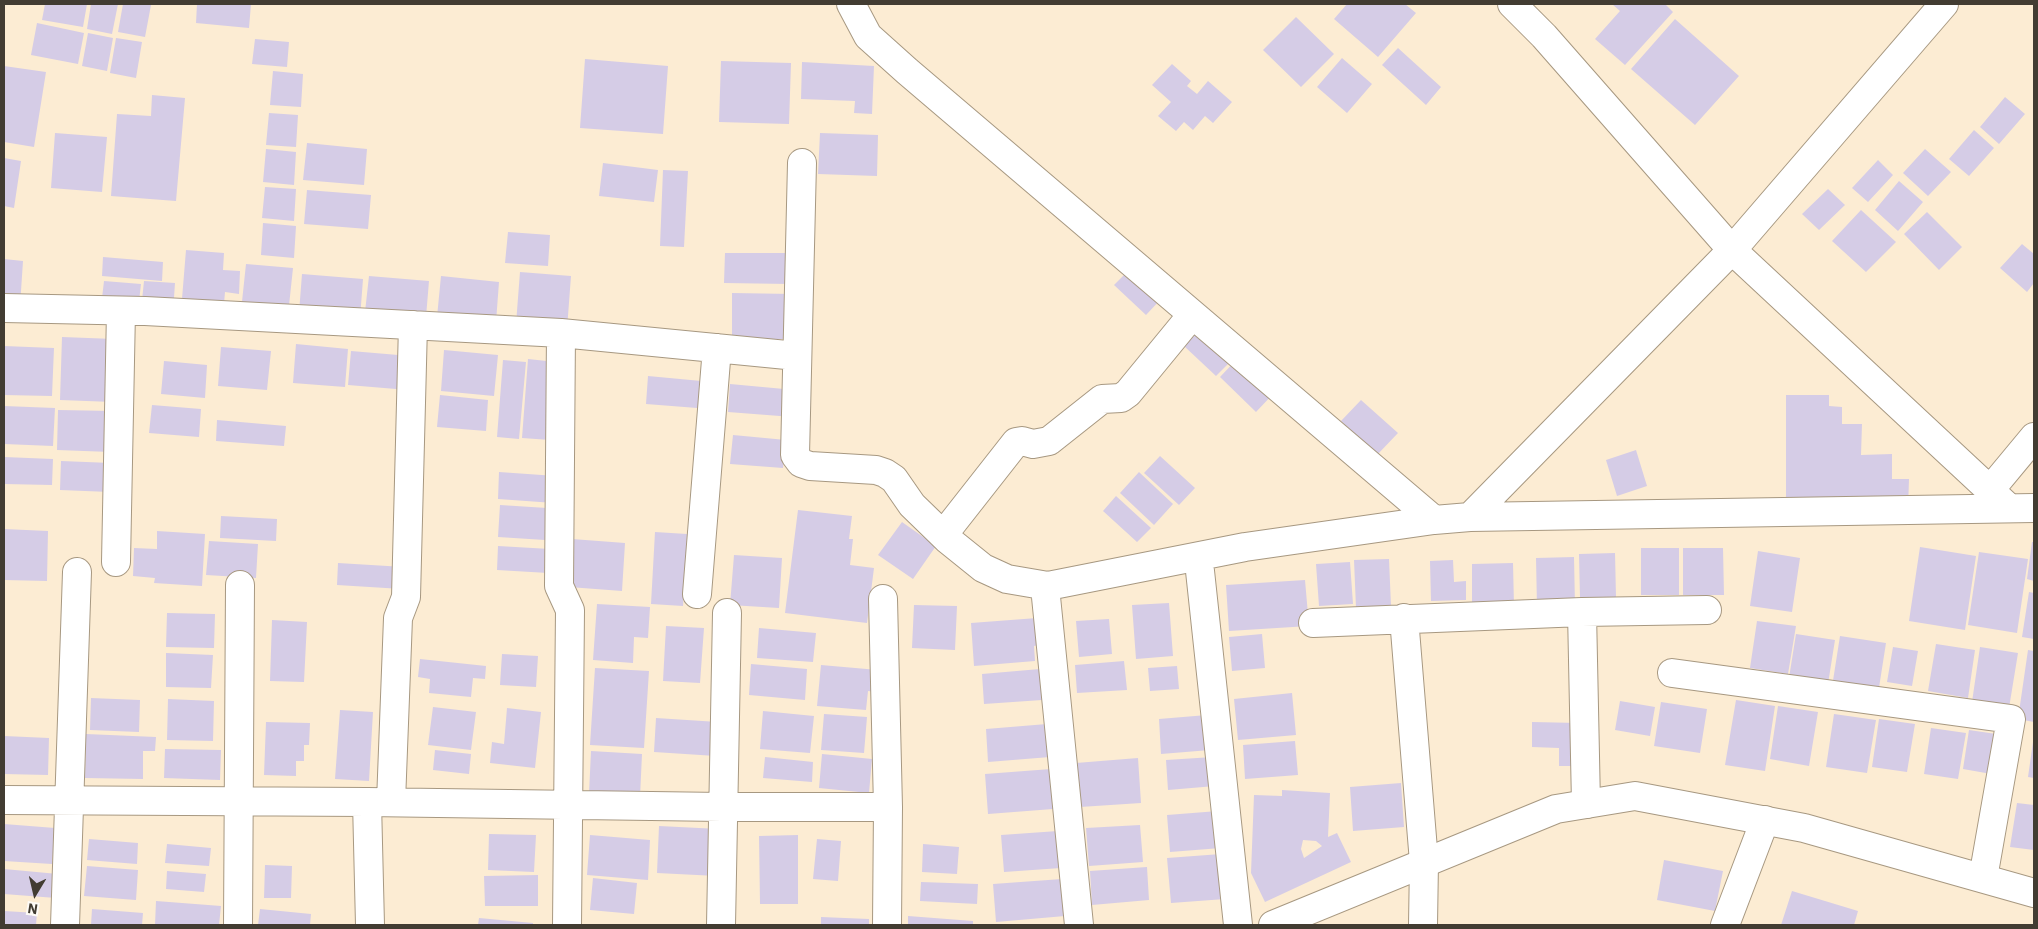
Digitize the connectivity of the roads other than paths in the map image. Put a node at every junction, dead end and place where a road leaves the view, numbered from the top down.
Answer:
1 (851, 4) edge
2 (1512, 4) edge
3 (1944, 4) edge
4 (802, 162) dead end
5 (1732, 250) junction
6 (4, 308) edge
7 (121, 311) junction
8 (1192, 315) junction
9 (413, 325) junction
10 (561, 333) junction
11 (717, 348) junction
12 (798, 356) junction
13 (2034, 438) edge
14 (2010, 502) edge
15 (1470, 517) junction
16 (1434, 520) junction
17 (943, 535) junction
18 (116, 562) dead end
19 (1200, 571) dead end
20 (77, 572) dead end
21 (240, 586) dead end
22 (697, 594) dead end
23 (1046, 597) dead end
24 (883, 599) dead end
25 (1707, 610) dead end
26 (1582, 612) junction
27 (727, 613) dead end
28 (1404, 618) junction
29 (1313, 623) dead end
30 (1672, 673) dead end
31 (4, 800) edge
32 (69, 801) junction
33 (239, 802) junction
34 (379, 802) junction
35 (1586, 804) junction
36 (568, 805) junction
37 (722, 807) junction
38 (888, 807) junction
39 (1765, 820) junction
40 (1424, 862) junction
41 (1984, 878) junction
42 (2034, 893) edge
43 (65, 925) edge
44 (238, 925) edge
45 (370, 925) edge
46 (567, 925) edge
47 (721, 925) edge
48 (887, 925) edge
49 (1079, 925) edge
50 (1238, 925) edge
51 (1273, 925) edge
52 (1423, 925) edge
53 (1725, 925) edge

1 - 8 street
2 - 5 street
3 - 5 street
4 - 12 street
5 - 14 street
5 - 15 street
6 - 7 street
7 - 9 street
7 - 18 street
8 - 16 street
8 - 17 street
9 - 10 street
9 - 34 street
10 - 11 street
10 - 36 street
11 - 12 street
11 - 22 street
12 - 17 street
13 - 14 street
14 - 15 street
15 - 16 street
16 - 17 street
19 - 50 street
20 - 32 street
21 - 33 street
23 - 49 street
24 - 38 street
25 - 26 street
26 - 28 street
26 - 35 street
27 - 37 street
28 - 29 street
28 - 40 street
30 - 41 street
31 - 32 street
32 - 33 street
32 - 43 street
33 - 34 street
33 - 44 street
34 - 36 street
34 - 45 street
35 - 39 street
35 - 40 street
36 - 37 street
36 - 46 street
37 - 38 street
37 - 47 street
38 - 48 street
39 - 41 street
39 - 53 street
40 - 51 street
40 - 52 street
41 - 42 street

